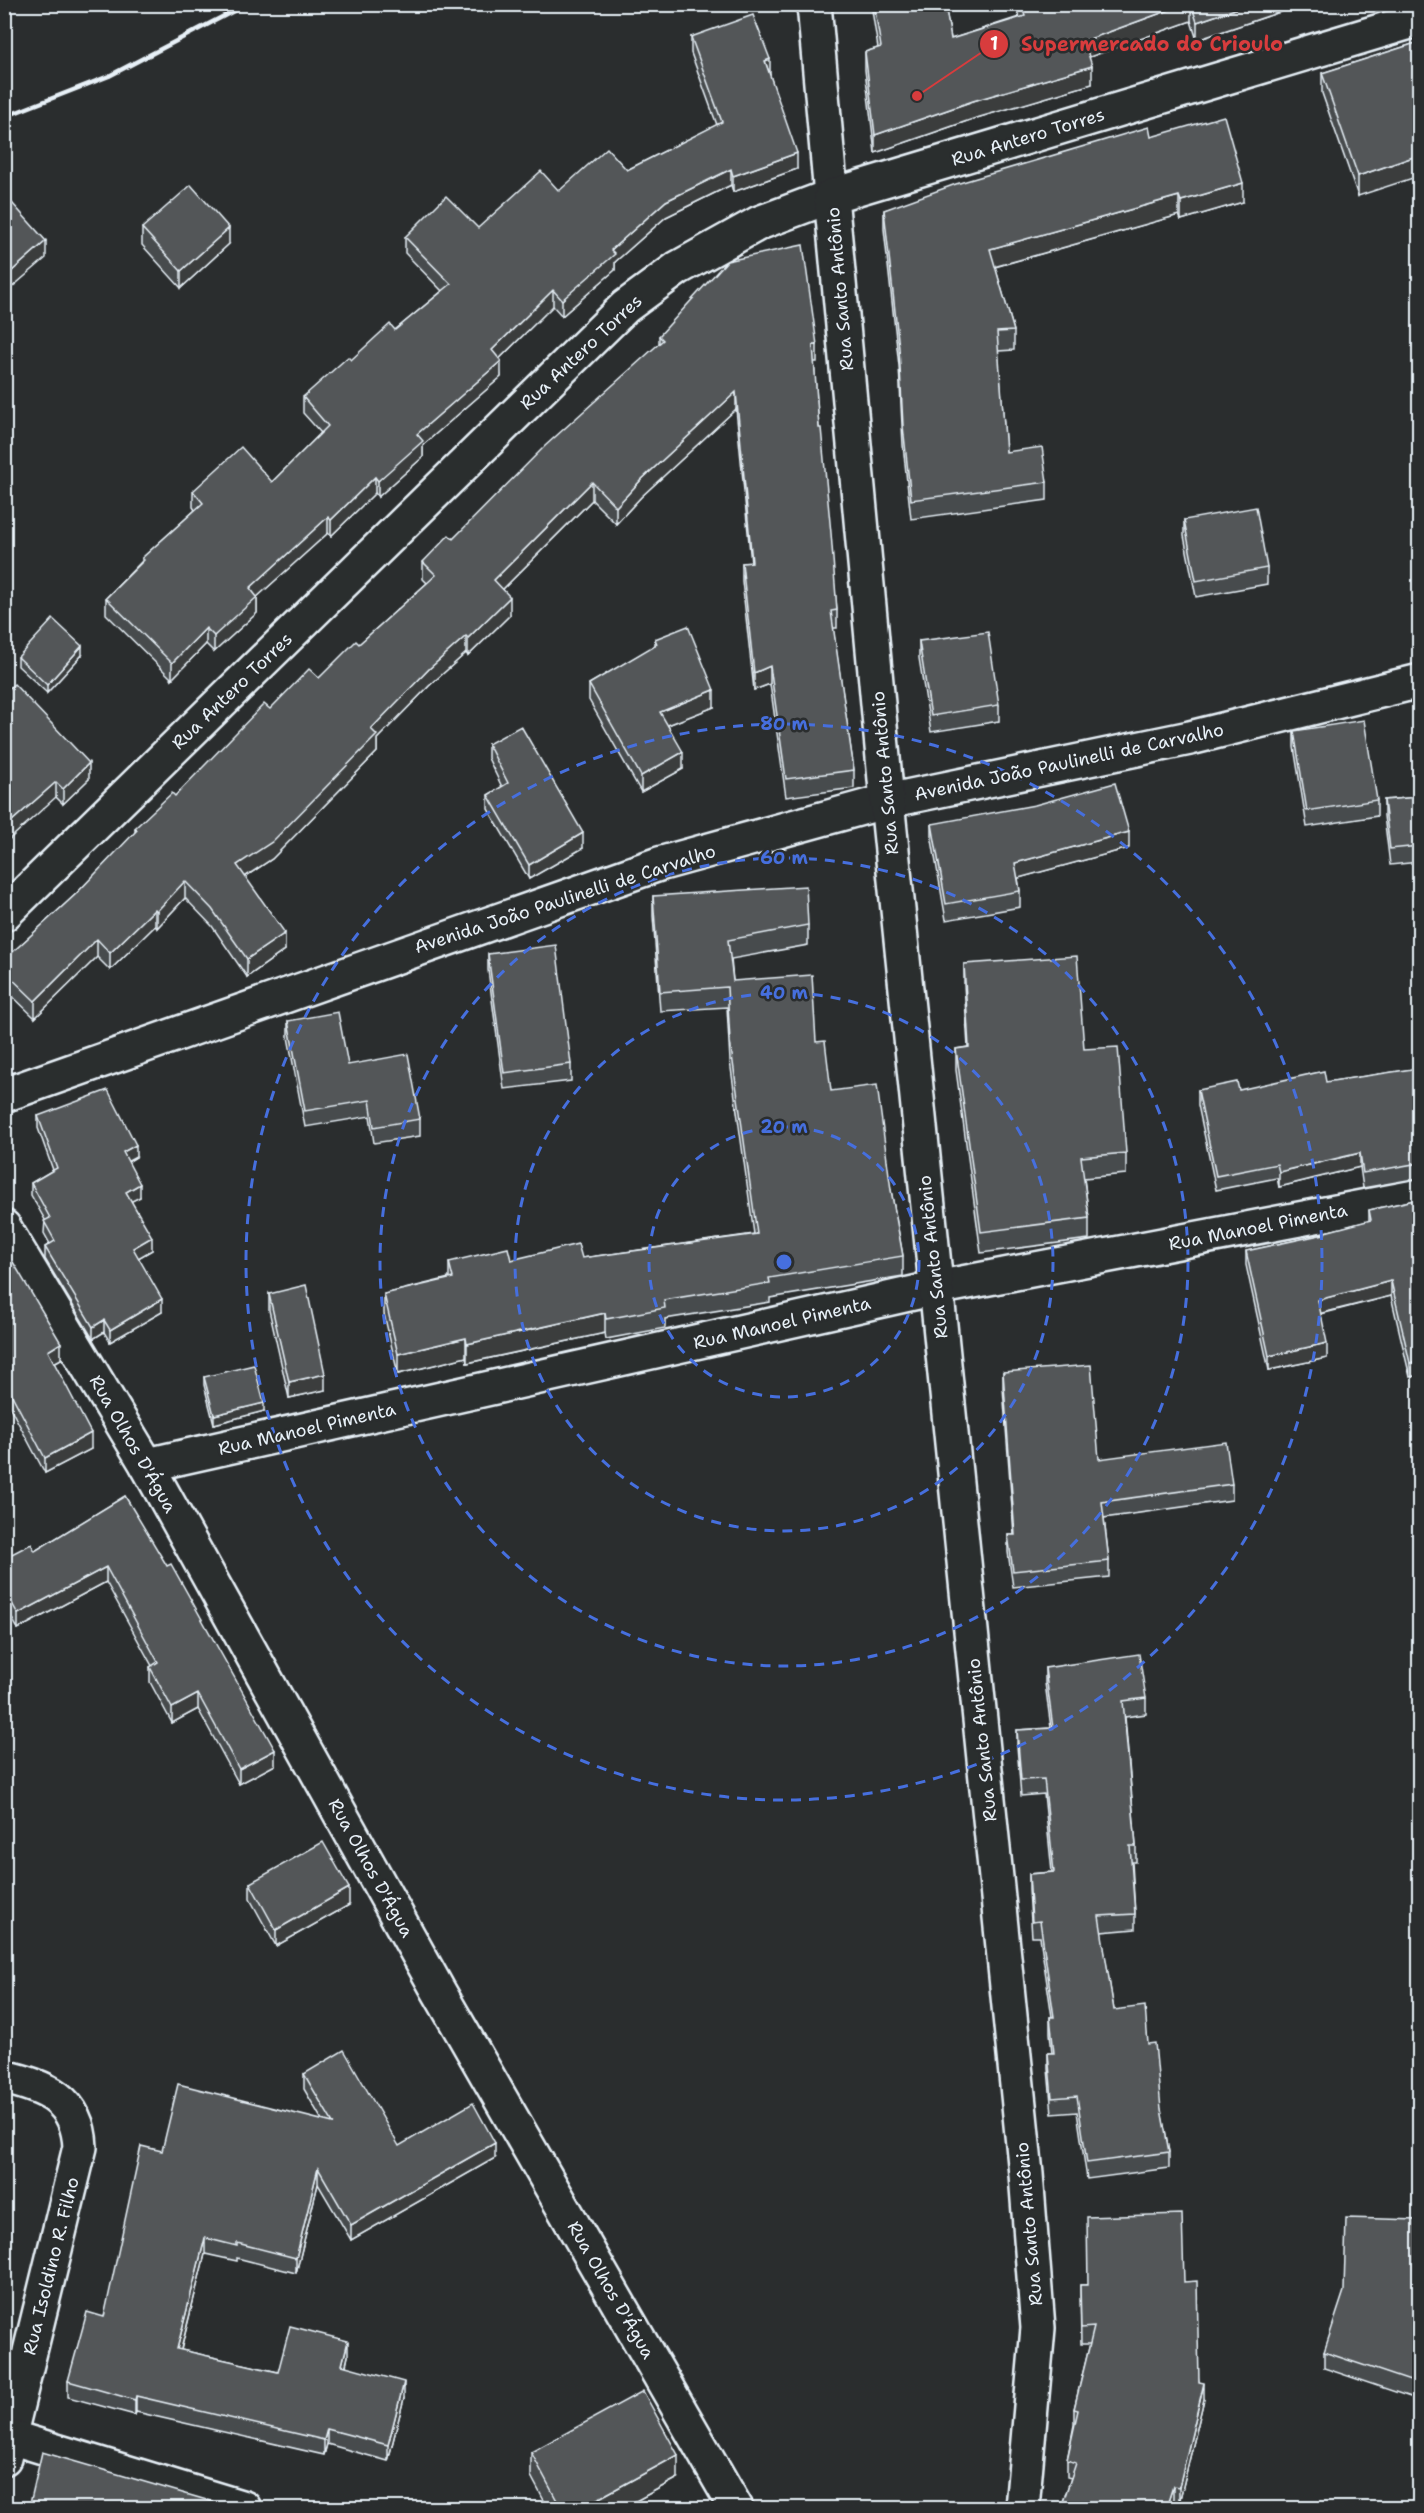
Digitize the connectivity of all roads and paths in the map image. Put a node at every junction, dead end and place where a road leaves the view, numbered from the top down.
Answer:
1 (814, 4) edge
2 (1419, 19) edge
3 (831, 196) junction
4 (1419, 681) edge
5 (887, 801) junction
6 (4, 914) edge
7 (4, 1095) edge
8 (1419, 1196) edge
9 (4, 1227) edge
10 (936, 1288) junction
11 (147, 1466) junction
12 (4, 2077) edge
13 (7, 2447) edge
14 (244, 2508) edge
15 (736, 2508) edge
16 (1023, 2508) edge

1 - 3 street, Rua Santo Antônio
2 - 3 street, Rua Antero Torres
3 - 5 street, Rua Santo Antônio
3 - 6 street, Rua Antero Torres
4 - 5 street, Avenida João Paulinelli de Carvalho
5 - 7 street, Avenida João Paulinelli de Carvalho
5 - 10 street, Rua Santo Antônio
8 - 10 street, Rua Manoel Pimenta
9 - 11 street, Rua Olhos D'Água
10 - 11 street, Rua Manoel Pimenta
10 - 16 street, Rua Santo Antônio
11 - 15 street, Rua Olhos D'Água
12 - 13 street, Rua Isoldino R. Filho
13 - 14 street

